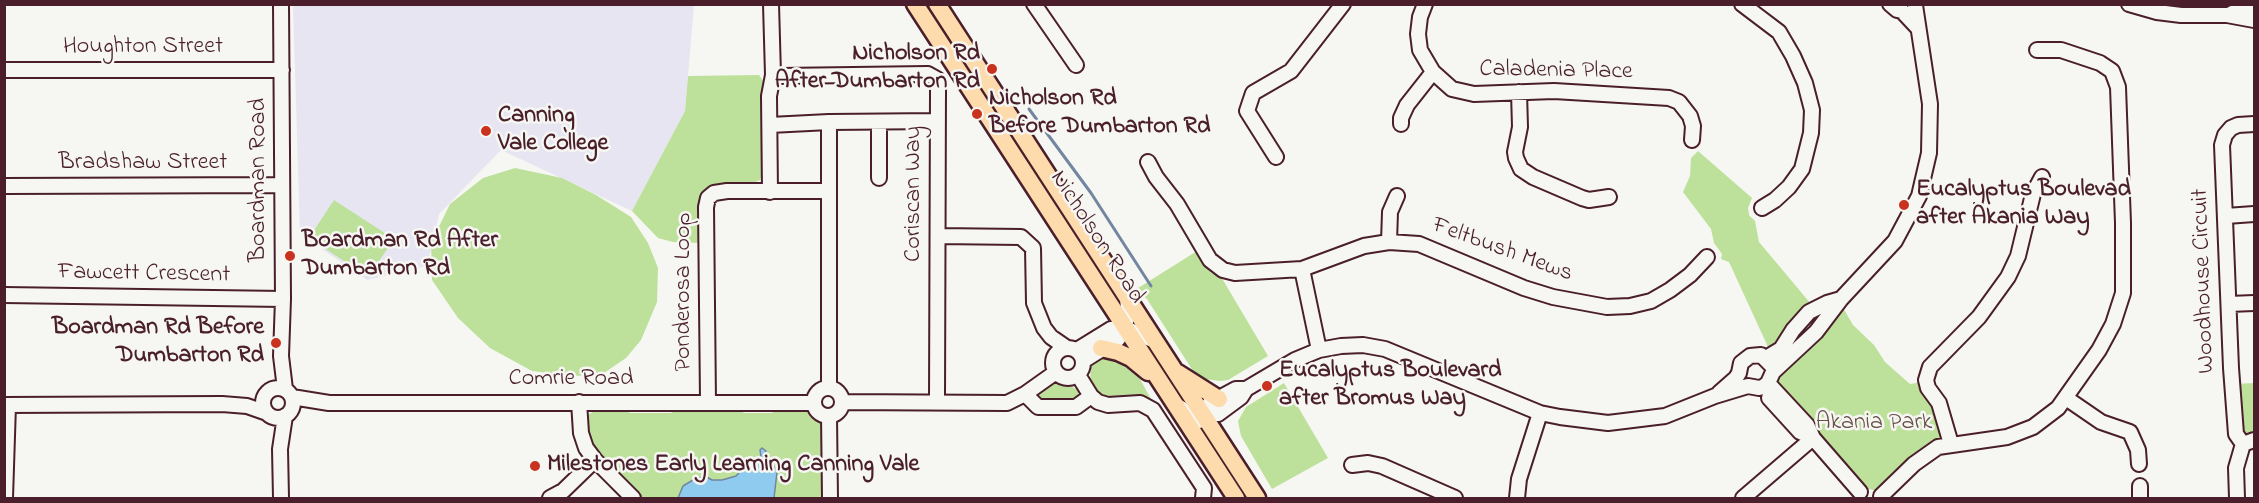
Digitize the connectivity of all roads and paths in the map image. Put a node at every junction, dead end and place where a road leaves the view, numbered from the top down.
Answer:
1 (281, 4) edge
2 (771, 4) edge
3 (907, 4) edge
4 (915, 4) edge
5 (937, 4) edge
6 (1034, 4) edge
7 (1343, 4) edge
8 (1425, 4) edge
9 (1742, 4) edge
10 (2129, 4) edge
11 (1905, 6) edge
12 (2254, 7) edge
13 (2227, 15) junction
14 (2254, 20) edge
15 (942, 46) junction
16 (2037, 50) dead end
17 (1076, 65) dead end
18 (4, 70) edge
19 (282, 70) junction
20 (1432, 72) junction
21 (773, 75) junction
22 (1519, 92) junction
23 (829, 122) junction
24 (879, 122) junction
25 (938, 122) junction
26 (1401, 124) dead end
27 (2254, 124) edge
28 (770, 125) junction
29 (1692, 140) dead end
30 (1276, 157) dead end
31 (1148, 162) dead end
32 (2042, 177) dead end
33 (879, 178) dead end
34 (282, 185) junction
35 (4, 186) edge
36 (829, 191) junction
37 (770, 192) junction
38 (1397, 196) dead end
39 (1609, 197) dead end
40 (1762, 208) dead end
41 (2254, 214) edge
42 (2226, 216) junction
43 (938, 236) junction
44 (1389, 242) junction
45 (1707, 257) dead end
46 (1302, 269) junction
47 (4, 295) edge
48 (1127, 297) junction
49 (283, 299) junction
50 (1841, 299) junction
51 (2254, 303) edge
52 (2229, 304) junction
53 (1125, 328) junction
54 (1155, 341) junction
55 (1101, 348) junction
56 (1319, 350) junction
57 (1071, 353) junction
58 (1766, 358) junction
59 (1174, 371) junction
60 (1056, 372) junction
61 (1739, 373) junction
62 (1078, 375) junction
63 (1762, 382) junction
64 (829, 388) junction
65 (1246, 389) junction
66 (1025, 394) junction
67 (1091, 396) junction
68 (1714, 396) junction
69 (2066, 398) junction
70 (1219, 399) junction
71 (1172, 400) junction
72 (708, 401) junction
73 (579, 402) junction
74 (813, 402) junction
75 (842, 402) junction
76 (937, 402) junction
77 (279, 403) junction
78 (6, 405) edge
79 (1540, 413) junction
80 (1202, 415) junction
81 (829, 416) junction
82 (1814, 438) junction
83 (2248, 442) edge
84 (1951, 444) junction
85 (1202, 446) junction
86 (595, 460) junction
87 (2139, 464) dead end
88 (1352, 465) dead end
89 (1858, 495) edge
90 (1881, 497) edge
91 (5, 498) edge
92 (281, 498) edge
93 (550, 498) edge
94 (633, 498) edge
95 (831, 498) edge
96 (1203, 498) edge
97 (1236, 498) edge
98 (1257, 498) edge
99 (1455, 498) edge
100 (1517, 498) edge
101 (1743, 498) edge
102 (2237, 498) edge

1 - 19 street, Boardman Road
2 - 21 street
3 - 15 main road
4 - 15 main road, Nicholson Road
5 - 48 main road, Nicholson Road
6 - 17 street
7 - 30 street
8 - 20 street, Caladenia Place
9 - 40 street
10 - 13 street
11 - 50 street
12 - 13 street
13 - 14 street
15 - 53 main road, Nicholson Road
16 - 69 street
18 - 19 street, Houghton Street
19 - 34 street, Boardman Road
20 - 22 street, Caladenia Place
20 - 26 street
21 - 25 street, Coriscan Way
21 - 28 street
22 - 29 street, Caladenia Place
22 - 39 street
23 - 24 street
23 - 28 street
23 - 36 street
24 - 25 street
24 - 33 street
25 - 43 street, Coriscan Way
27 - 42 street, Woodhouse Circuit
28 - 37 street
31 - 46 street, Feltbush Mews
32 - 84 street
34 - 35 street, Bradshaw Street
34 - 49 street, Boardman Road
36 - 37 street, Ponderosa Loop
36 - 64 street
37 - 72 street, Ponderosa Loop
38 - 44 street
41 - 42 street
42 - 52 street, Woodhouse Circuit
43 - 57 street
43 - 76 street, Coriscan Way
44 - 45 street, Feltbush Mews
44 - 46 street, Feltbush Mews
46 - 56 street
47 - 49 street, Fawcett Crescent
48 - 53 street
48 - 54 main road, Nicholson Road
49 - 77 street, Boardman Road
50 - 58 street
50 - 63 street
51 - 52 street
52 - 83 street, Woodhouse Circuit
53 - 54 street
53 - 55 street
53 - 57 street
53 - 71 main road, Nicholson Road
54 - 59 main road, Nicholson Road
55 - 57 street
55 - 71 main road
56 - 65 street
56 - 79 street
57 - 60 street
57 - 62 street
58 - 61 street
58 - 63 street
59 - 70 main road
59 - 80 main road, Nicholson Road
60 - 62 street
60 - 66 street
61 - 63 street
61 - 68 street
62 - 67 street
63 - 68 street
63 - 82 street
64 - 74 street
64 - 75 street
65 - 70 street
65 - 80 street
66 - 67 street
66 - 76 street
67 - 96 street
68 - 79 street
69 - 84 street
69 - 87 street
70 - 80 street
71 - 80 street
71 - 85 main road, Nicholson Road
72 - 73 street, Comrie Road
72 - 74 street, Comrie Road
73 - 77 street, Comrie Road
73 - 86 street
74 - 81 street
75 - 76 street
75 - 81 street
77 - 78 street, Comrie Road
77 - 92 street, Boardman Road
78 - 91 street
79 - 100 street
80 - 85 street
80 - 98 main road, Nicholson Road
81 - 95 street
82 - 89 street
82 - 101 street
83 - 102 street
84 - 90 street
85 - 97 main road, Nicholson Road
86 - 93 street
86 - 94 street
88 - 99 street
89 - 90 street

